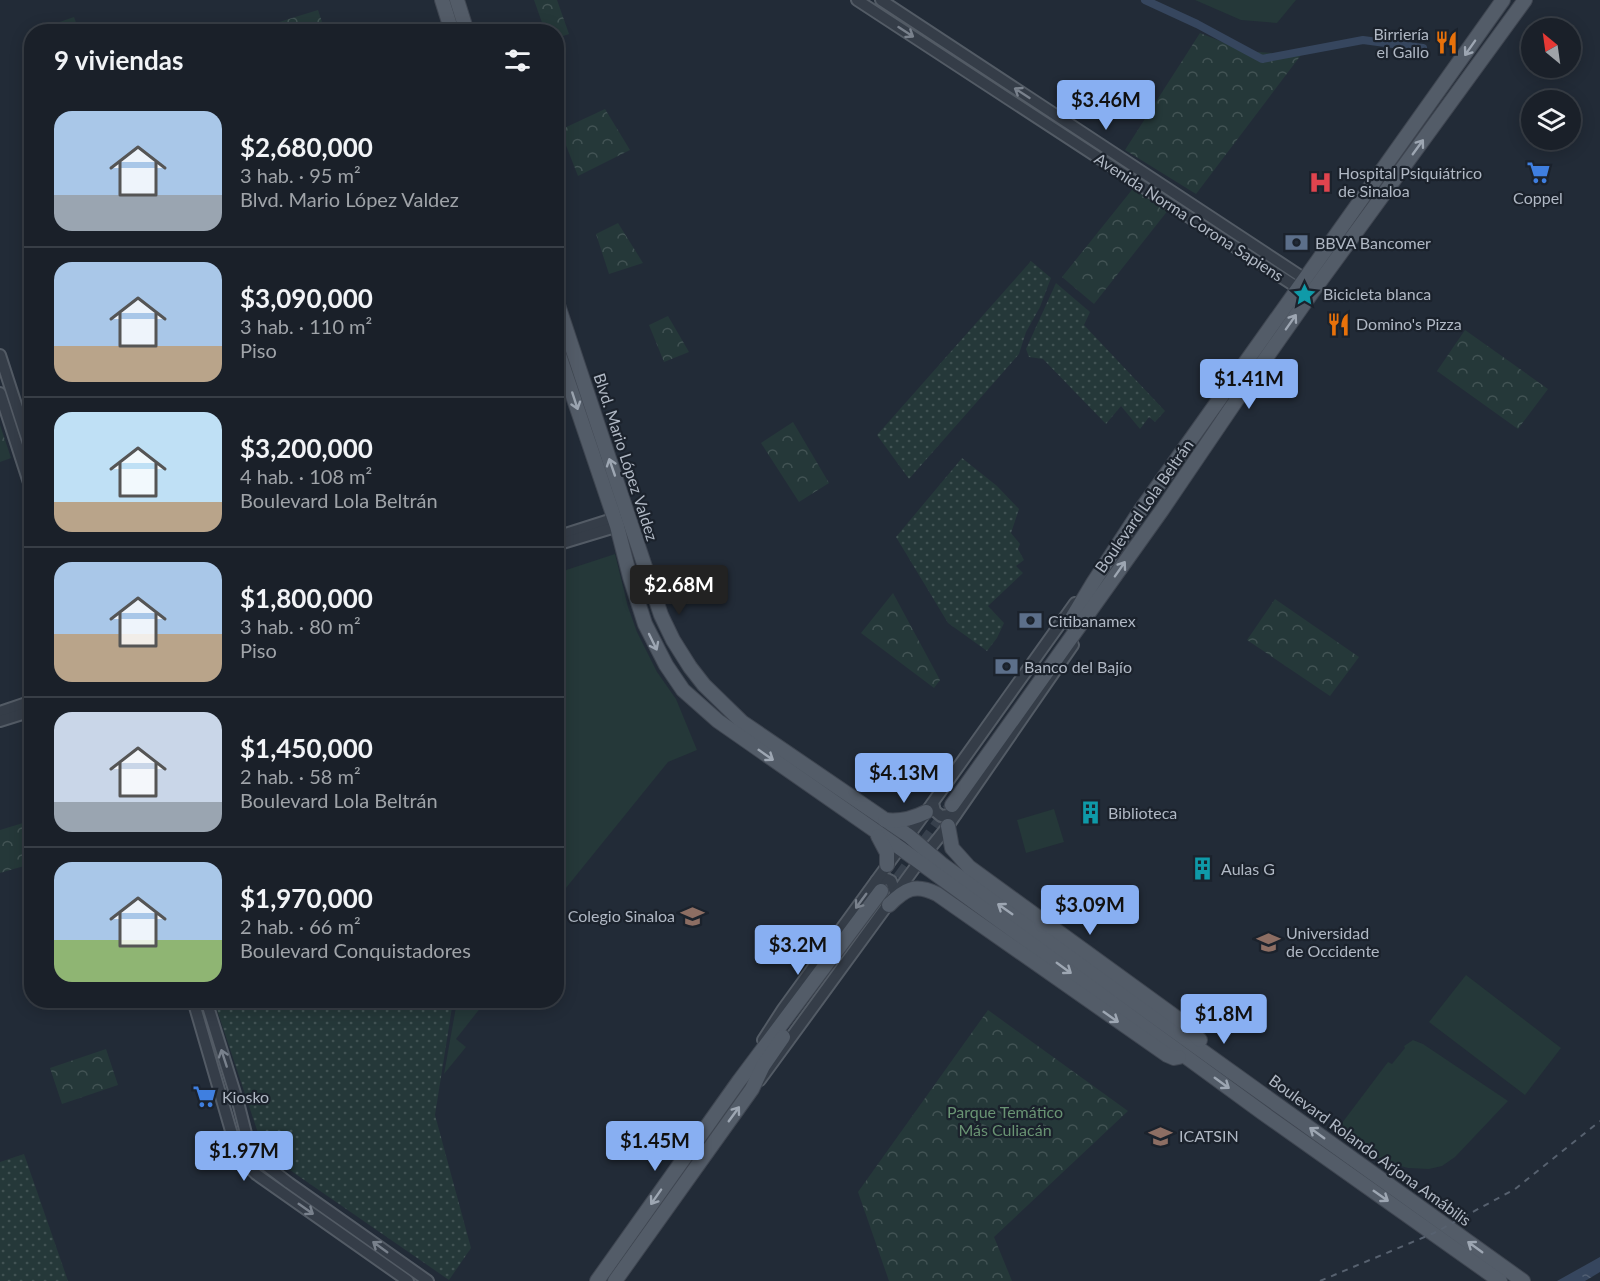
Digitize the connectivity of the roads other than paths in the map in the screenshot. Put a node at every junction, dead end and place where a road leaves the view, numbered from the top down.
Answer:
1 (442, 0) edge
2 (457, 0) edge
3 (857, 0) edge
4 (881, 0) edge
5 (1503, 0) edge
6 (1525, 0) edge
7 (450, 24) edge
8 (464, 24) edge
9 (1307, 287) junction
10 (564, 323) edge
11 (0, 355) edge
12 (564, 370) edge
13 (0, 393) edge
14 (24, 417) edge
15 (24, 426) edge
16 (12, 430) junction
17 (24, 467) edge
18 (629, 518) junction
19 (615, 523) junction
20 (564, 535) edge
21 (564, 542) edge
22 (24, 704) edge
23 (0, 712) edge
24 (24, 714) edge
25 (0, 721) edge
26 (943, 810) junction
27 (884, 820) junction
28 (873, 830) junction
29 (908, 836) junction
30 (899, 848) junction
31 (922, 857) junction
32 (887, 865) junction
33 (886, 893) junction
34 (195, 1008) edge
35 (208, 1008) edge
36 (1209, 1054) junction
37 (1184, 1056) junction
38 (408, 1281) edge
39 (428, 1281) edge
40 (597, 1281) edge
41 (615, 1281) edge
42 (1500, 1281) edge
43 (1523, 1281) edge

1 - 7 main road
2 - 8 main road
3 -> 9 street, Avenida Norma Corona Sapiens
9 -> 4 street, Avenida Norma Corona Sapiens
5 -> 9 main road, Boulevard Lola Beltrán
9 -> 6 main road, Boulevard Lola Beltrán
9 - 26 main road, Boulevard Lola Beltrán
18 -> 10 main road, Blvd. Mario López Valdez
11 - 14 street
12 -> 19 main road, Blvd. Mario López Valdez
13 - 16 street
15 - 16 street
16 - 17 street
18 - 19 street
18 - 27 main road, Blvd. Mario López Valdez
19 - 20 street
19 - 21 street
19 -> 28 main road, Blvd. Mario López Valdez
22 - 23 street
24 - 25 street
26 - 27 main road
26 - 29 street, Boulevard Lola Beltrán
26 - 31 street, Boulevard Lola Beltrán
26 - 36 main road
27 - 29 main road, Blvd. Mario López Valdez
28 - 30 main road, Blvd. Mario López Valdez
28 - 32 main road
29 - 30 street, Boulevard Lola Beltrán
29 - 31 main road, Boulevard Rolando Arjona Amábilis
30 - 31 main road, Boulevard Rolando Arjona Amábilis
30 - 32 street, Boulevard Lola Beltrán
31 - 33 street, Boulevard Lola Beltrán
36 -> 31 main road, Boulevard Rolando Arjona Amábilis
31 -> 37 main road, Boulevard Rolando Arjona Amábilis
32 - 33 street, Boulevard Lola Beltrán
33 -> 37 main road
33 -> 40 main road, Boulevard Lola Beltrán
41 -> 33 main road, Boulevard Lola Beltrán
34 -> 38 street
39 -> 35 street
43 -> 36 main road, Boulevard Rolando Arjona Amábilis
37 -> 42 main road, Boulevard Rolando Arjona Amábilis

